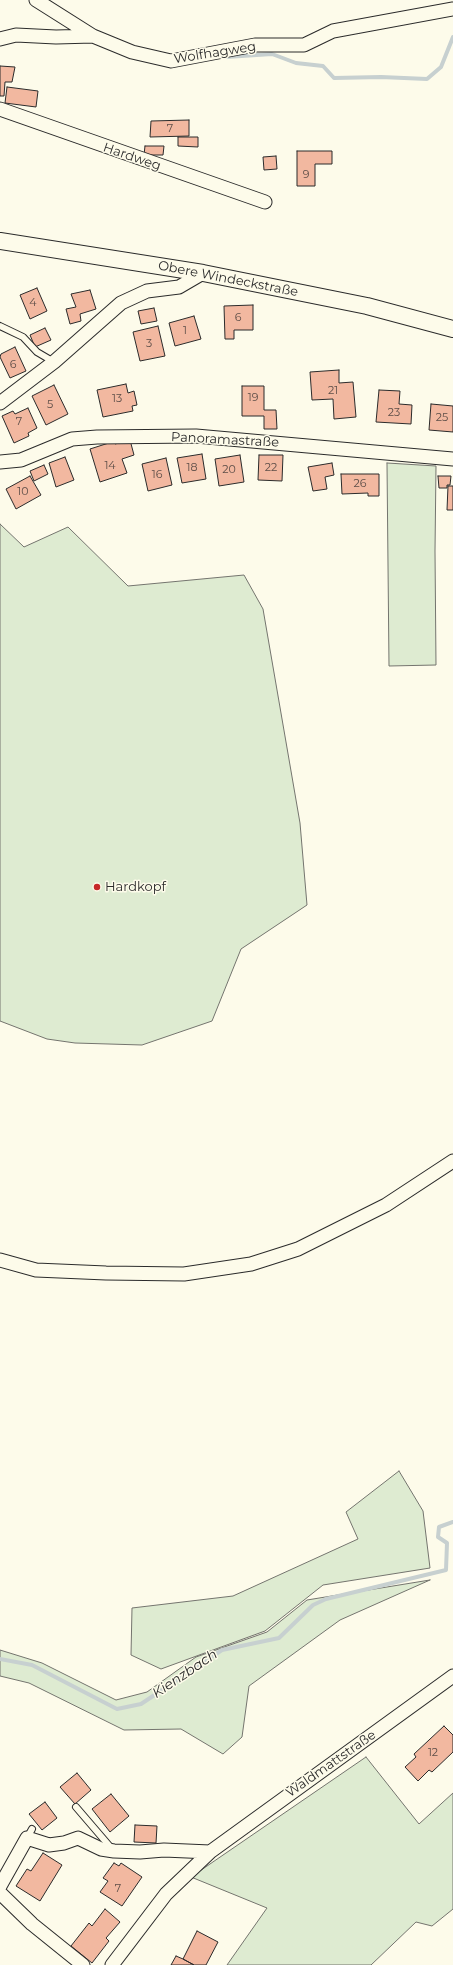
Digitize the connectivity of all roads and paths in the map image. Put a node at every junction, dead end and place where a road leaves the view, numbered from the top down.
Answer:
1 (36, 0) edge
2 (453, 9) edge
3 (93, 36) junction
4 (0, 38) edge
5 (0, 109) edge
6 (265, 202) dead end
7 (0, 241) edge
8 (203, 273) junction
9 (0, 326) edge
10 (453, 329) edge
11 (54, 362) junction
12 (0, 403) edge
13 (453, 459) edge
14 (0, 462) edge
15 (453, 1161) edge
16 (0, 1260) edge
17 (453, 1676) edge
18 (76, 1807) dead end
19 (114, 1852) junction
20 (210, 1852) junction
21 (0, 1886) edge
22 (0, 1893) edge
23 (83, 1965) edge
24 (112, 1965) edge

1 - 3 street
2 - 3 street, Wolfhagweg
3 - 4 street, Wolfhagweg
5 - 6 street, Hardweg
7 - 8 street, Obere Windeckstraße
8 - 10 street, Obere Windeckstraße
8 - 11 street
9 - 11 lane
11 - 12 street
13 - 14 street, Panoramastraße
15 - 16 street
17 - 20 street, Waldmattstraße
18 - 19 lane
19 - 20 street
19 - 21 street
20 - 24 street, Waldmattstraße
22 - 23 street

